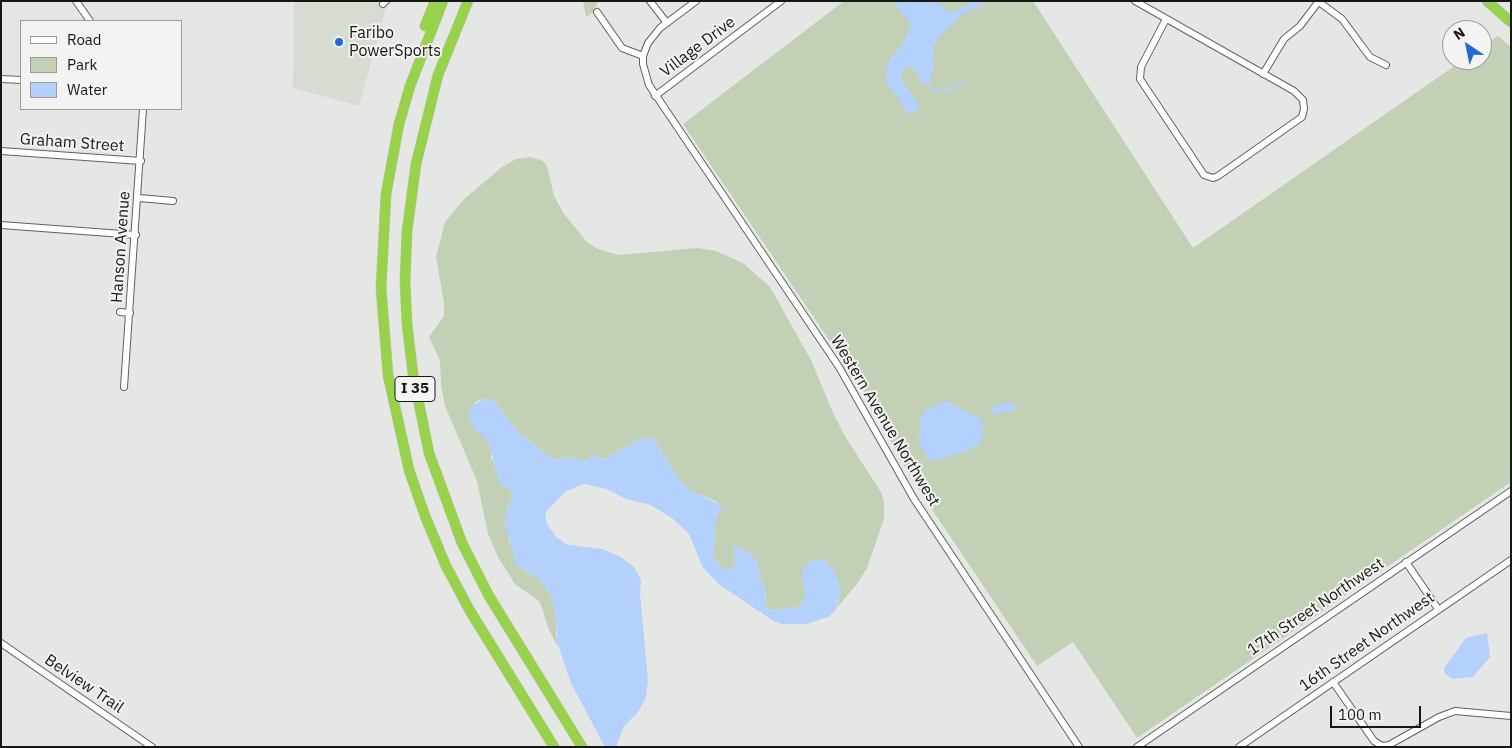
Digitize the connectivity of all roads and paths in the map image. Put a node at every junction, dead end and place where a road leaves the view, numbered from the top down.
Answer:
1 (76, 1) edge
2 (435, 1) edge
3 (443, 1) edge
4 (468, 1) edge
5 (475, 1) edge
6 (650, 1) edge
7 (696, 1) edge
8 (781, 1) edge
9 (1135, 1) edge
10 (1487, 1) edge
11 (1319, 2) edge
12 (597, 12) dead end
13 (1166, 19) junction
14 (89, 20) edge
15 (1511, 22) edge
16 (667, 23) junction
17 (446, 55) junction
18 (643, 56) junction
19 (1386, 65) dead end
20 (1264, 74) junction
21 (1, 79) edge
22 (20, 80) edge
23 (656, 96) junction
24 (143, 110) edge
25 (399, 124) junction
26 (1, 151) edge
27 (141, 162) junction
28 (138, 198) junction
29 (172, 201) dead end
30 (1, 225) edge
31 (136, 236) junction
32 (120, 312) dead end
33 (130, 312) junction
34 (124, 387) dead end
35 (1511, 490) edge
36 (1511, 560) edge
37 (1406, 562) junction
38 (1438, 609) junction
39 (1, 643) edge
40 (1333, 682) junction
41 (1511, 716) edge
42 (1382, 746) edge
43 (152, 747) edge
44 (554, 747) edge
45 (582, 747) edge
46 (1079, 747) edge
47 (1137, 747) edge
48 (1239, 747) edge

1 - 14 street
2 - 25 highway
3 - 25 highway, I 35
4 - 17 highway, I 35
5 - 17 highway
6 - 16 street
7 - 16 street
8 - 23 street, Village Drive
9 - 13 street
10 - 15 highway
11 - 19 street
11 - 20 street
12 - 18 street
13 - 20 street
13 - 20 street
16 - 18 street
17 - 45 highway, I 35
18 - 23 street, Western Avenue Northwest
21 - 22 street
23 - 46 street, Western Avenue Northwest
24 - 27 street, Hanson Avenue
25 - 44 highway, I 35
26 - 27 street, Graham Street
27 - 28 street, Hanson Avenue
28 - 29 street
28 - 31 street, Hanson Avenue
30 - 31 street
31 - 33 street, Hanson Avenue
32 - 33 street
33 - 34 street, Hanson Avenue
35 - 37 street, 17th Street Northwest
36 - 38 street, 16th Street Northwest
37 - 38 street
37 - 47 street, 17th Street Northwest
38 - 40 street, 16th Street Northwest
39 - 43 street, Belview Trail
40 - 42 street
40 - 48 street, 16th Street Northwest
41 - 42 street

